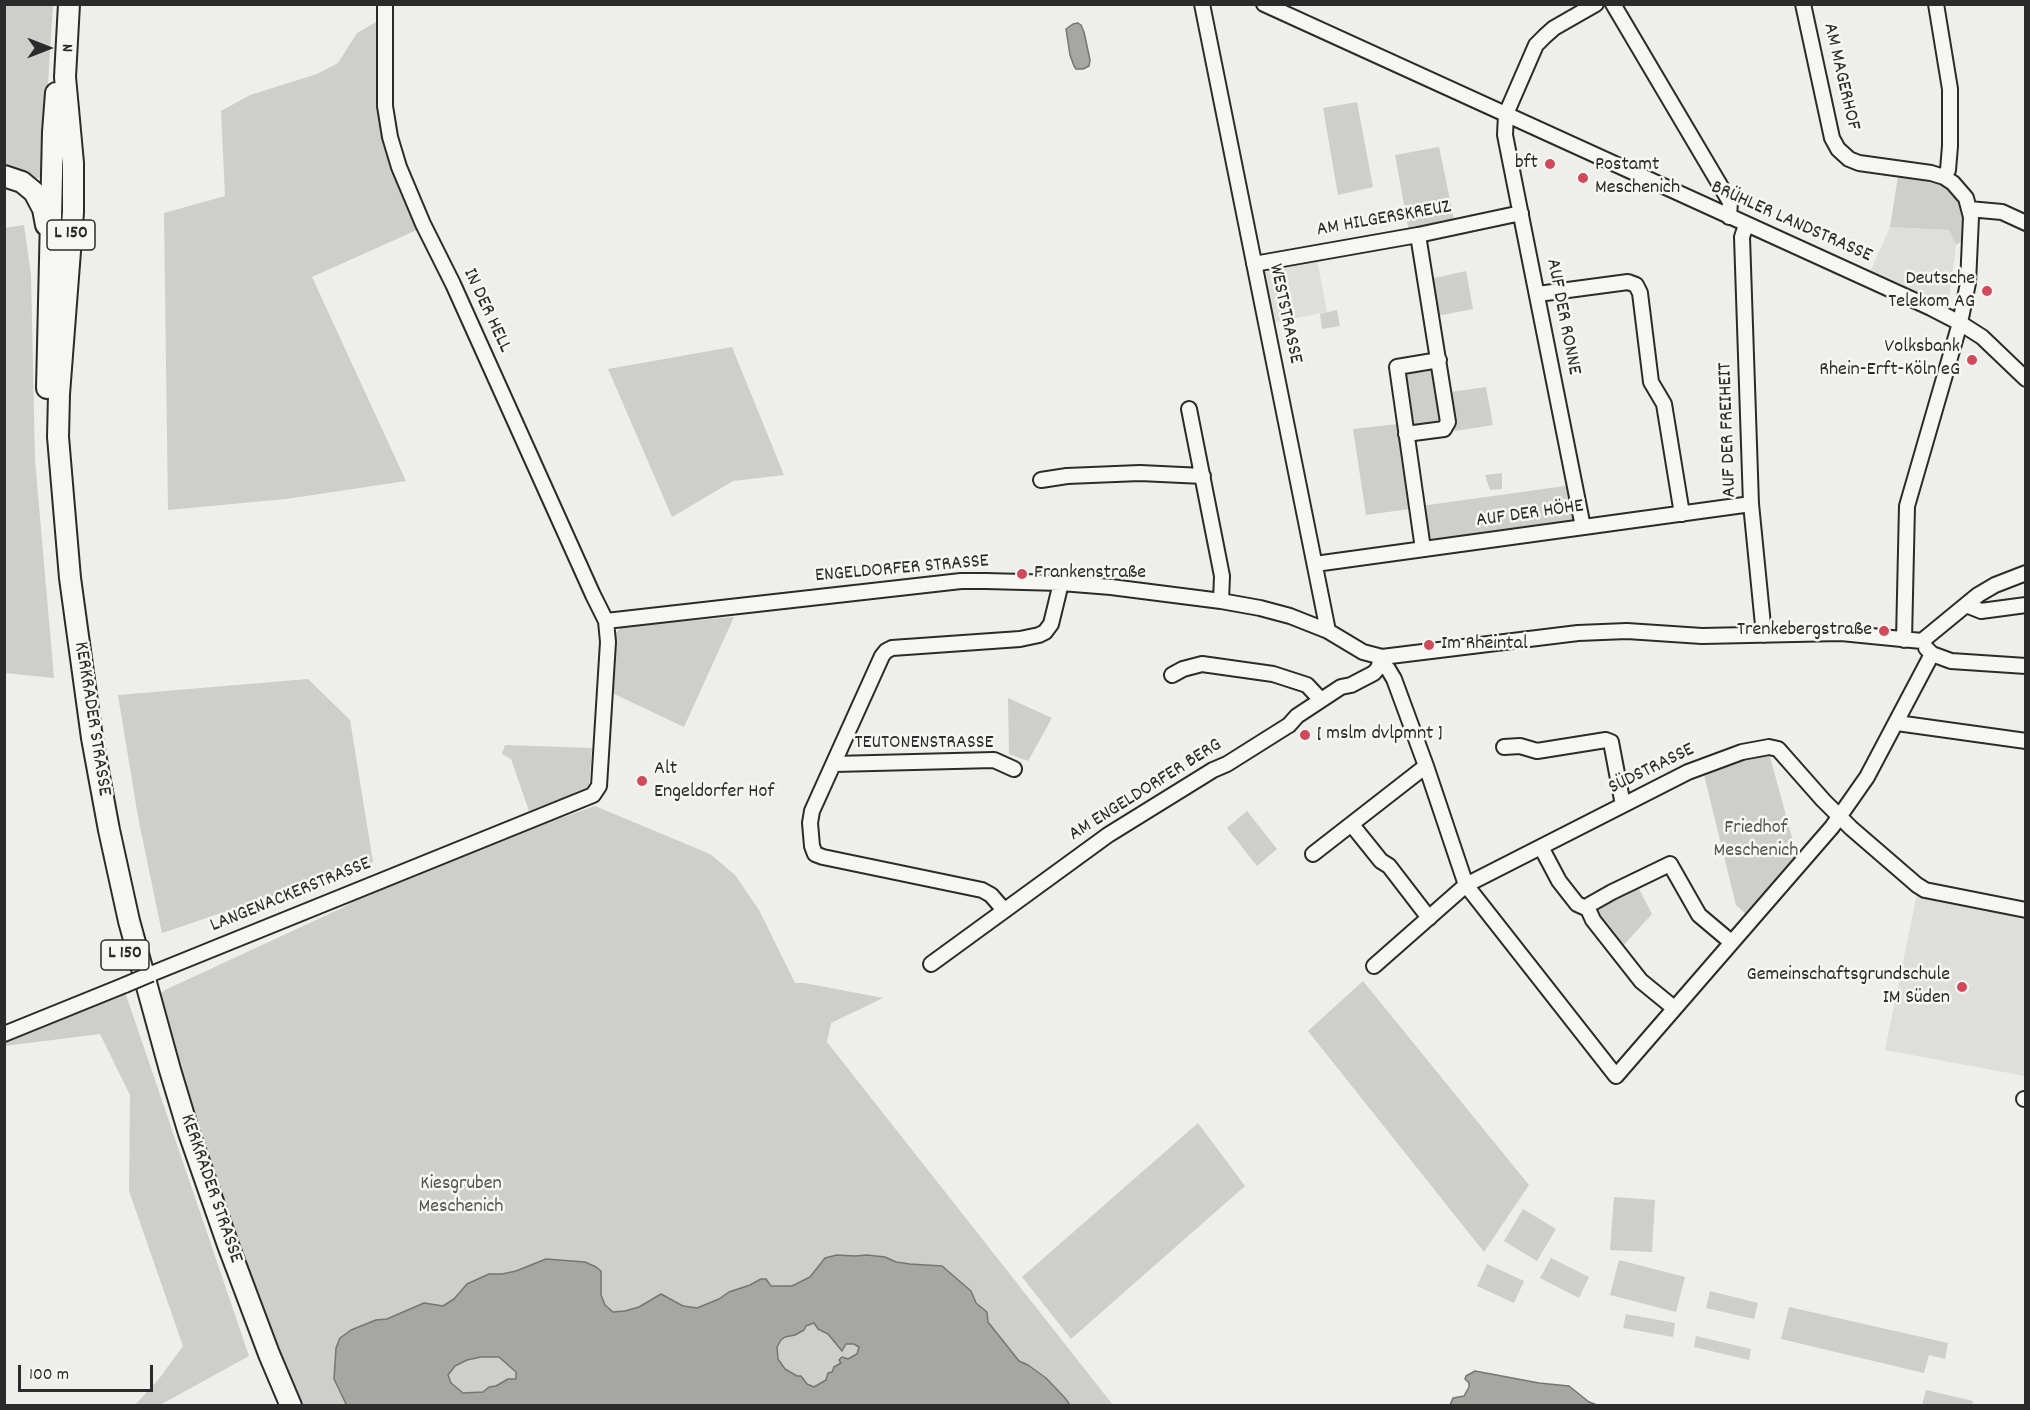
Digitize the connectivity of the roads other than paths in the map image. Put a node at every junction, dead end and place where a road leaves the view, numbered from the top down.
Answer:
1 (67, 4) edge
2 (385, 4) edge
3 (1202, 4) edge
4 (1264, 4) edge
5 (1596, 4) edge
6 (1613, 4) edge
7 (1803, 4) edge
8 (1936, 4) edge
9 (1506, 114) junction
10 (4, 176) edge
11 (1944, 177) junction
12 (1969, 208) junction
13 (1521, 213) junction
14 (1729, 217) junction
15 (2025, 223) edge
16 (1746, 225) junction
17 (1418, 235) junction
18 (50, 259) junction
19 (1254, 264) junction
20 (1538, 294) junction
21 (1960, 323) junction
22 (1439, 360) junction
23 (2025, 379) edge
24 (1189, 409) dead end
25 (1406, 434) junction
26 (1203, 476) junction
27 (1041, 480) dead end
28 (1751, 504) junction
29 (1682, 514) junction
30 (1583, 527) junction
31 (1423, 549) junction
32 (1315, 564) junction
33 (2025, 573) edge
34 (1061, 583) junction
35 (1221, 601) junction
36 (1966, 605) junction
37 (2025, 605) edge
38 (606, 621) junction
39 (1328, 631) junction
40 (1764, 635) junction
41 (1904, 640) junction
42 (1922, 641) junction
43 (1932, 654) junction
44 (1381, 661) junction
45 (2025, 666) edge
46 (1172, 675) dead end
47 (1321, 700) junction
48 (1897, 723) junction
49 (2025, 741) edge
50 (1504, 747) dead end
51 (834, 764) junction
52 (1426, 766) junction
53 (1014, 769) dead end
54 (1623, 805) junction
55 (1840, 817) junction
56 (1352, 825) junction
57 (1541, 847) junction
58 (1313, 855) dead end
59 (1466, 885) junction
60 (1588, 909) junction
61 (1004, 910) junction
62 (2025, 910) edge
63 (1429, 918) junction
64 (1731, 942) junction
65 (931, 964) dead end
66 (1374, 966) dead end
67 (1674, 1008) junction
68 (4, 1034) edge
69 (277, 1406) edge
70 (291, 1406) edge

1 - 18 highway, KERKRADER STRASSE / L 150
1 - 70 highway, KERKRADER STRASSE / L 150
2 - 38 street, IN DER HELL
3 - 19 street, WESTSTRASSE
4 - 9 street, BRÜHLER LANDSTRASSE
5 - 9 street
6 - 14 street
7 - 11 street, AM MAGERHOF
8 - 11 street
9 - 13 street, AUF DER RONNE
9 - 14 street, BRÜHLER LANDSTRASSE
10 - 18 highway
11 - 12 street
12 - 15 street
12 - 21 street
13 - 17 street, AM HILGERSKREUZ
13 - 20 street, AUF DER RONNE
14 - 16 street, BRÜHLER LANDSTRASSE
16 - 21 street, BRÜHLER LANDSTRASSE
16 - 28 street, AUF DER FREIHEIT
17 - 19 street, AM HILGERSKREUZ
17 - 22 street
18 - 69 highway, KERKRADER STRASSE / L 150
19 - 32 street, WESTSTRASSE
20 - 29 street
20 - 30 street, AUF DER RONNE
21 - 23 street, BRÜHLER LANDSTRASSE
21 - 41 street
22 - 25 street
22 - 25 street
24 - 26 street
25 - 31 street
26 - 27 street
26 - 35 street
28 - 29 street, AUF DER HÖHE
28 - 40 street, AUF DER FREIHEIT
29 - 30 street, AUF DER HÖHE
30 - 31 street, AUF DER HÖHE
31 - 32 street, AUF DER HÖHE
32 - 39 street, WESTSTRASSE
33 - 36 street
34 - 35 street, ENGELDORFER STRASSE
34 - 38 street, ENGELDORFER STRASSE
34 - 51 street
35 - 39 street, ENGELDORFER STRASSE
36 - 37 street
36 - 42 street
38 - 68 street, LANGENACKERSTRASSE, bridge
39 - 44 street, ENGELDORFER STRASSE
40 - 41 street, ENGELDORFER STRASSE
40 - 44 street, ENGELDORFER STRASSE
41 - 42 street, ENGELDORFER STRASSE
42 - 43 street
43 - 45 street
43 - 48 street
44 - 47 street, AM ENGELDORFER BERG
44 - 52 street
46 - 47 street
47 - 61 street, AM ENGELDORFER BERG
48 - 49 street
48 - 55 street
50 - 54 street
51 - 53 street, TEUTONENSTRASSE
51 - 61 street
52 - 56 street
52 - 59 street
54 - 55 street, SÜDSTRASSE
54 - 57 street, SÜDSTRASSE
55 - 62 street, SÜDSTRASSE
55 - 64 street
56 - 58 street
56 - 63 street
57 - 59 street, SÜDSTRASSE
57 - 60 street
59 - 63 street, SÜDSTRASSE
59 - 67 street
60 - 64 street
60 - 67 street
61 - 65 street, AM ENGELDORFER BERG
63 - 66 street, SÜDSTRASSE
64 - 67 street

